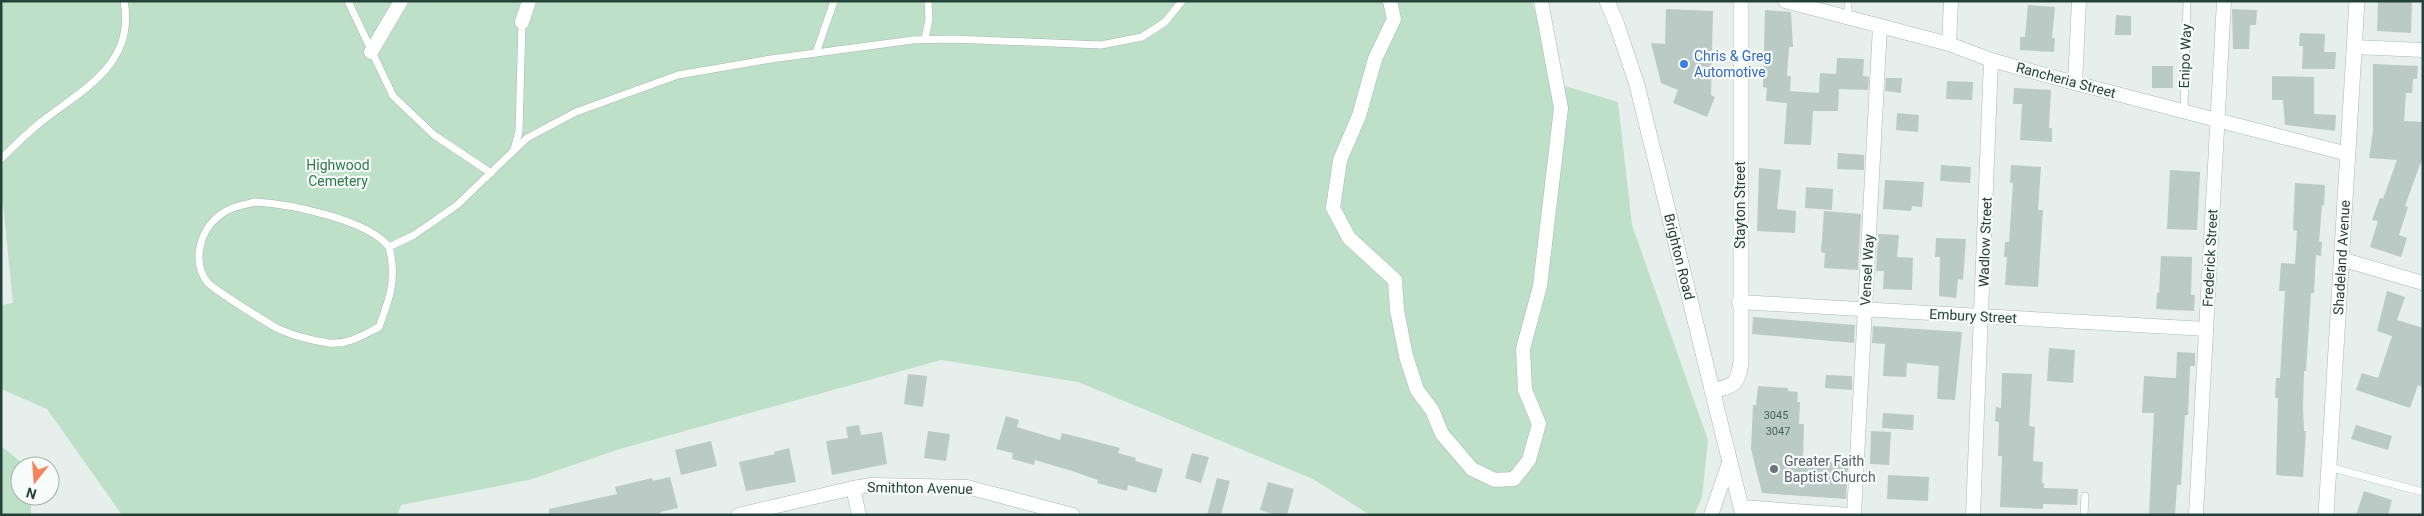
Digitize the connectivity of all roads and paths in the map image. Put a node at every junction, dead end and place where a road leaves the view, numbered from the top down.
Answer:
1 (124, 1) edge
2 (348, 1) edge
3 (401, 1) edge
4 (529, 1) edge
5 (834, 1) edge
6 (928, 1) edge
7 (1182, 1) edge
8 (1390, 1) edge
9 (1541, 1) edge
10 (1607, 1) edge
11 (1741, 1) edge
12 (1785, 1) edge
13 (1848, 1) edge
14 (1951, 1) edge
15 (2079, 1) edge
16 (2187, 1) edge
17 (2224, 1) edge
18 (2357, 1) edge
19 (1848, 18) junction
20 (522, 22) joint
21 (1880, 26) junction
22 (925, 39) junction
23 (1949, 44) junction
24 (2354, 46) junction
25 (2423, 50) edge
26 (372, 52) junction
27 (816, 53) junction
28 (1991, 60) junction
29 (2075, 83) junction
30 (2184, 111) junction
31 (2217, 120) junction
32 (514, 151) junction
33 (2348, 154) junction
34 (1, 159) edge
35 (491, 173) junction
36 (389, 246) junction
37 (2341, 259) junction
38 (2423, 283) edge
39 (1739, 302) junction
40 (1865, 310) junction
41 (1982, 316) junction
42 (2206, 329) junction
43 (1712, 391) junction
44 (1730, 463) junction
45 (2329, 467) junction
46 (853, 488) junction
47 (2423, 492) edge
48 (2085, 496) dead end
49 (1742, 511) edge
50 (738, 515) edge
51 (859, 515) edge
52 (1073, 515) edge
53 (1711, 515) edge
54 (1852, 515) edge
55 (1973, 515) edge
56 (2084, 515) edge
57 (2196, 515) edge
58 (2326, 515) edge

1 - 34 lane
2 - 26 lane
3 - 26 street
4 - 20 street
5 - 27 lane
6 - 22 lane
7 - 22 lane
8 - 9 street
10 - 43 street, Brighton Road
11 - 39 street, Stayton Street
12 - 19 street, Rancheria Street
13 - 19 lane
14 - 23 street
15 - 29 street
16 - 30 lane, Enipo Way
17 - 31 street, Frederick Street
18 - 24 street, Shadeland Avenue
19 - 21 street, Rancheria Street
20 - 32 lane
21 - 23 street, Rancheria Street
21 - 40 street, Vensel Way
22 - 27 lane
23 - 28 street, Rancheria Street
24 - 25 street
24 - 33 street, Shadeland Avenue
26 - 35 lane
27 - 32 lane
28 - 29 street, Rancheria Street
28 - 41 street, Wadlow Street
29 - 30 street, Rancheria Street
30 - 31 street, Rancheria Street
31 - 33 street, Rancheria Street
31 - 42 street, Frederick Street
32 - 35 lane
33 - 37 street, Shadeland Avenue
35 - 36 lane
36 - 36 lane
37 - 38 street
37 - 45 street, Shadeland Avenue
39 - 40 street, Embury Street
39 - 43 street, Stayton Street
40 - 41 street, Embury Street
40 - 54 street, Vensel Way
41 - 42 street, Embury Street
41 - 55 street, Wadlow Street
42 - 57 street, Frederick Street
43 - 44 street, Brighton Road
44 - 49 street, Brighton Road
44 - 53 street
45 - 47 lane
45 - 58 street, Shadeland Avenue
46 - 50 street, Smithton Avenue
46 - 51 street
46 - 52 street, Smithton Avenue
48 - 56 lane
49 - 54 street

